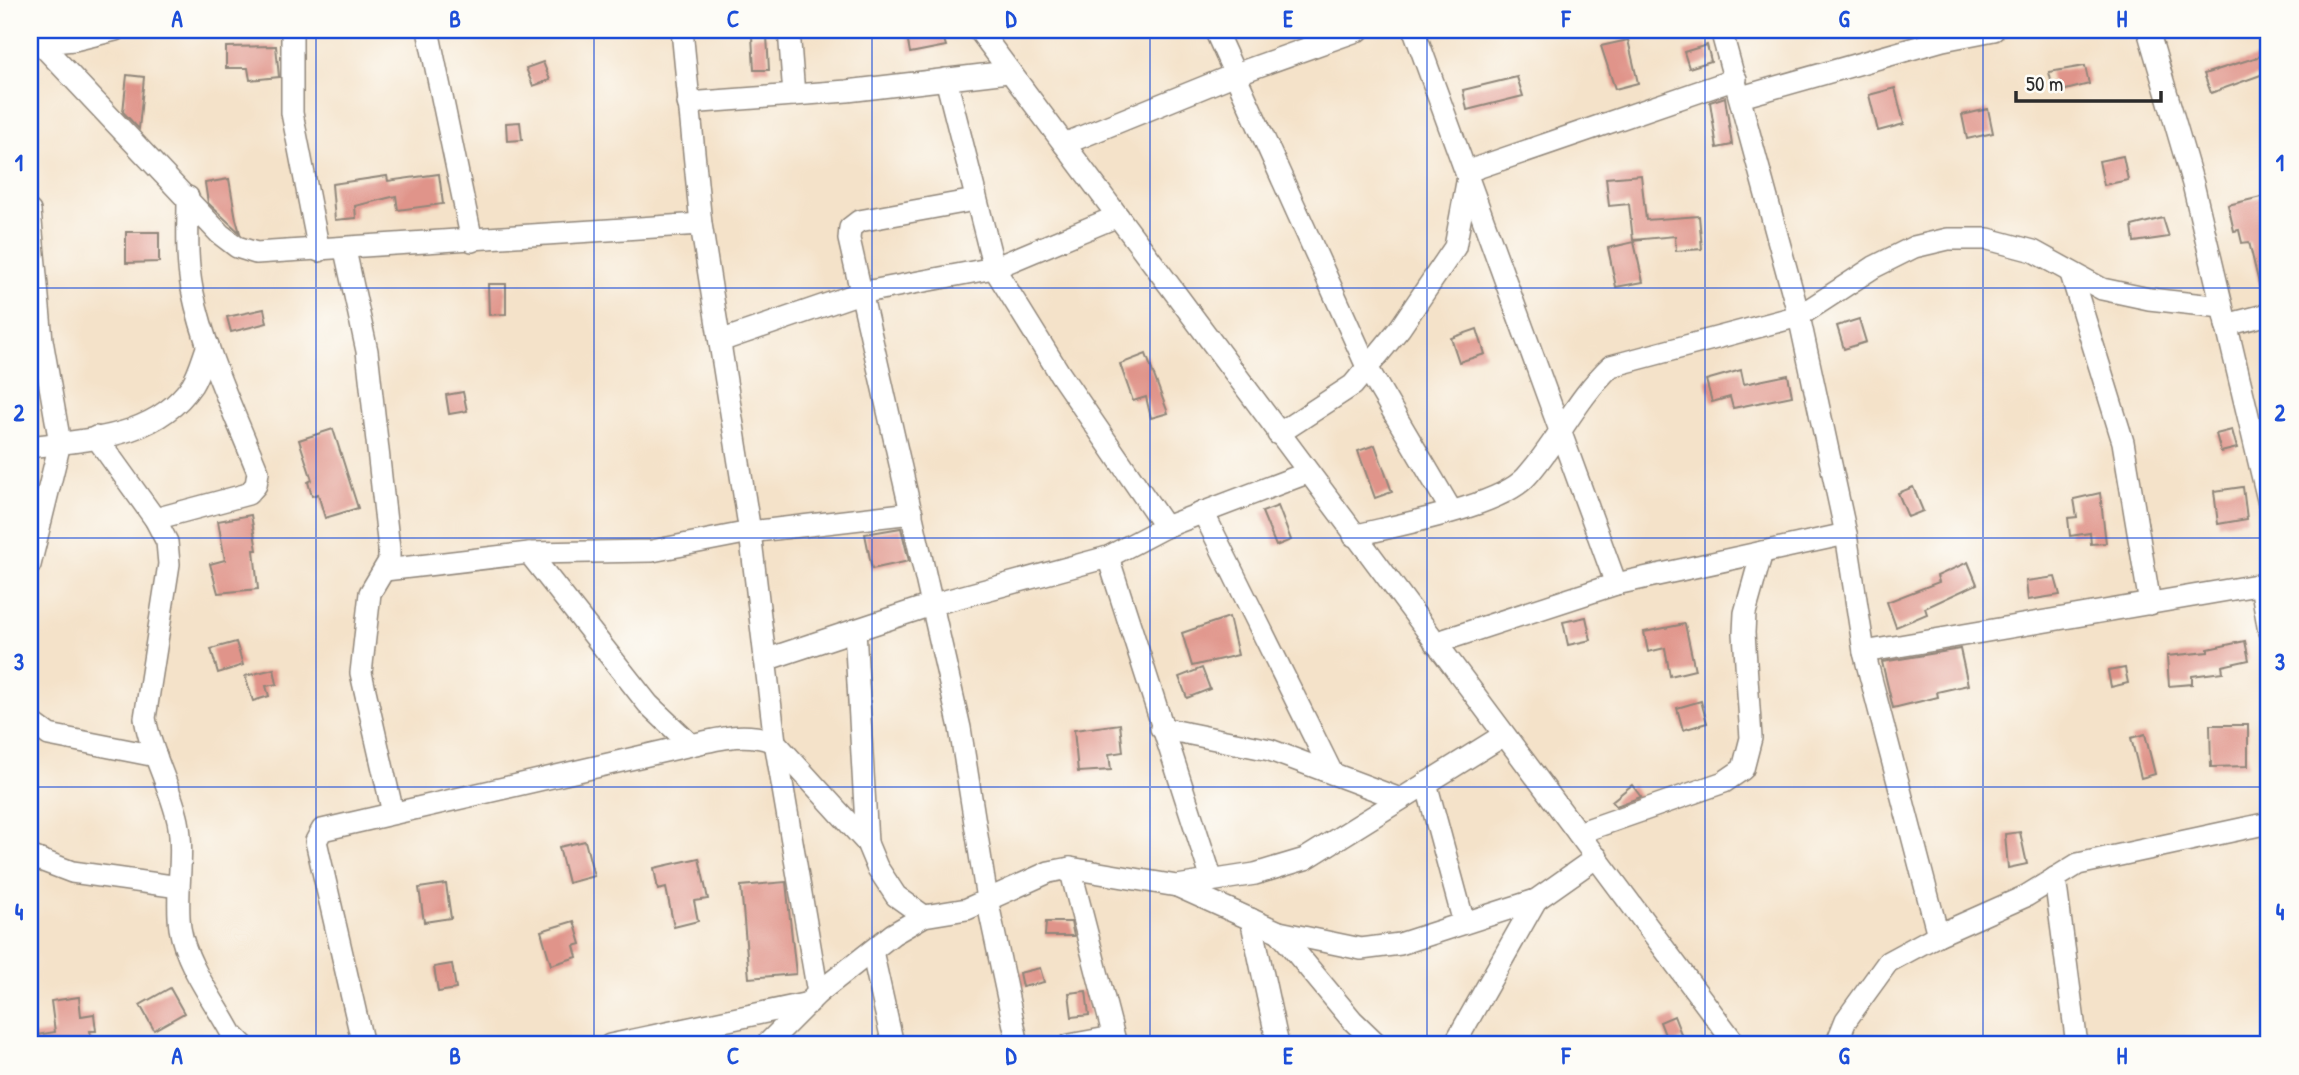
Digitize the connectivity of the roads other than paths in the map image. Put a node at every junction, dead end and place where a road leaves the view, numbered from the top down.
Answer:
1 (115, 30) edge
2 (292, 30) edge
3 (428, 30) edge
4 (682, 30) edge
5 (789, 30) edge
6 (979, 30) edge
7 (1215, 30) edge
8 (1359, 30) edge
9 (1414, 30) edge
10 (1721, 30) edge
11 (1994, 30) edge
12 (2148, 30) edge
13 (1942, 35) edge
14 (35, 44) edge
15 (1008, 72) junction
16 (1236, 74) junction
17 (946, 79) junction
18 (1738, 88) junction
19 (794, 95) junction
20 (688, 103) junction
21 (1064, 144) junction
22 (1468, 171) junction
23 (188, 197) junction
24 (975, 200) junction
25 (30, 211) edge
26 (1118, 216) junction
27 (701, 224) junction
28 (472, 241) junction
29 (345, 250) junction
30 (319, 251) junction
31 (994, 268) junction
32 (2071, 274) junction
33 (860, 293) junction
34 (2269, 314) edge
35 (1799, 316) junction
36 (2224, 316) junction
37 (720, 341) junction
38 (208, 345) junction
39 (1368, 369) junction
40 (1559, 430) junction
41 (1278, 434) junction
42 (96, 437) junction
43 (60, 443) junction
44 (30, 447) edge
45 (1307, 473) junction
46 (2269, 504) edge
47 (1451, 510) junction
48 (1203, 512) junction
49 (912, 513) junction
50 (155, 519) junction
51 (1165, 527) junction
52 (750, 532) junction
53 (1846, 534) junction
54 (1354, 536) junction
55 (1762, 552) junction
56 (529, 553) junction
57 (1108, 557) junction
58 (30, 565) edge
59 (385, 570) junction
60 (1616, 584) junction
61 (2265, 584) edge
62 (933, 604) junction
63 (2150, 604) junction
64 (855, 630) junction
65 (2269, 632) edge
66 (1436, 643) junction
67 (1864, 652) junction
68 (765, 660) junction
69 (30, 721) edge
70 (1161, 728) junction
71 (1504, 734) junction
72 (775, 742) junction
73 (691, 745) junction
74 (156, 756) junction
75 (1332, 774) junction
76 (1426, 783) junction
77 (1400, 799) junction
78 (393, 813) junction
79 (2269, 823) edge
80 (1578, 833) junction
81 (867, 843) junction
82 (30, 856) edge
83 (1597, 858) junction
84 (1070, 868) junction
85 (2055, 878) junction
86 (1212, 880) junction
87 (1177, 886) junction
88 (179, 887) junction
89 (987, 899) junction
90 (1535, 900) junction
91 (924, 916) junction
92 (1251, 919) junction
93 (1464, 923) junction
94 (1279, 932) junction
95 (1938, 935) junction
96 (872, 951) junction
97 (813, 998) junction
98 (788, 1023) junction
99 (1115, 1041) edge
100 (243, 1045) edge
101 (363, 1045) edge
102 (610, 1045) edge
103 (766, 1045) edge
104 (795, 1045) edge
105 (893, 1045) edge
106 (1018, 1045) edge
107 (1069, 1045) edge
108 (1278, 1045) edge
109 (1378, 1045) edge
110 (1454, 1045) edge
111 (1736, 1045) edge
112 (1836, 1045) edge
113 (2077, 1045) edge

1 - 14 street
2 - 30 street
3 - 28 street
4 - 20 street
5 - 19 street
6 - 15 street
7 - 16 street
8 - 16 street
9 - 22 street
10 - 18 street
11 - 13 street
12 - 36 street
13 - 18 street
14 - 23 street
15 - 17 street
15 - 21 street
16 - 21 street
16 - 39 street
17 - 19 street
17 - 24 street
18 - 22 street
18 - 35 street
19 - 20 street
20 - 27 street
21 - 26 street
22 - 39 street
22 - 40 street
23 - 30 street
23 - 38 street
24 - 31 street
24 - 33 street
25 - 43 street
26 - 31 street
26 - 41 street
27 - 28 street
27 - 37 street
28 - 29 street
29 - 30 street
29 - 59 street
31 - 33 street
31 - 51 street
32 - 35 street
32 - 36 street
32 - 63 street
33 - 37 street
33 - 49 street
34 - 36 street
35 - 40 street
35 - 53 street
36 - 46 street
37 - 52 street
38 - 42 street
38 - 50 street
39 - 41 street
39 - 47 street
40 - 47 street
40 - 60 street
41 - 45 street
42 - 43 street
42 - 50 street
43 - 44 street
43 - 58 street
45 - 48 street
45 - 54 street
47 - 54 street
48 - 51 street
48 - 75 street
49 - 52 street
49 - 62 street
50 - 74 street
51 - 57 street
52 - 56 street
52 - 68 street
53 - 55 street
53 - 67 street
54 - 66 street
55 - 60 street
55 - 80 street
56 - 59 street
56 - 73 street
57 - 62 street
57 - 70 street
59 - 78 street
60 - 66 street
61 - 63 street
61 - 65 street
62 - 64 street
62 - 89 street
63 - 67 street
64 - 68 street
64 - 81 street
66 - 71 street
67 - 95 street
68 - 72 street
69 - 74 street
70 - 75 street
70 - 86 street
71 - 76 street
71 - 80 street
72 - 73 street
72 - 81 street
72 - 97 street
73 - 78 street
74 - 88 street
75 - 77 street
76 - 77 street
76 - 93 street
77 - 86 street
78 - 101 street
79 - 85 street
80 - 83 street
81 - 91 street
82 - 88 street
83 - 90 street
83 - 111 street
84 - 87 street
84 - 89 street
84 - 99 street
85 - 95 street
85 - 113 street
86 - 87 street
87 - 92 street
88 - 100 street
89 - 91 street
89 - 106 street
90 - 93 street
90 - 110 street
91 - 96 street
92 - 94 street
92 - 108 street
93 - 94 street
94 - 109 street
95 - 112 street
96 - 97 street
96 - 105 street
97 - 98 street
97 - 102 street
98 - 103 street
98 - 104 street
99 - 107 street

